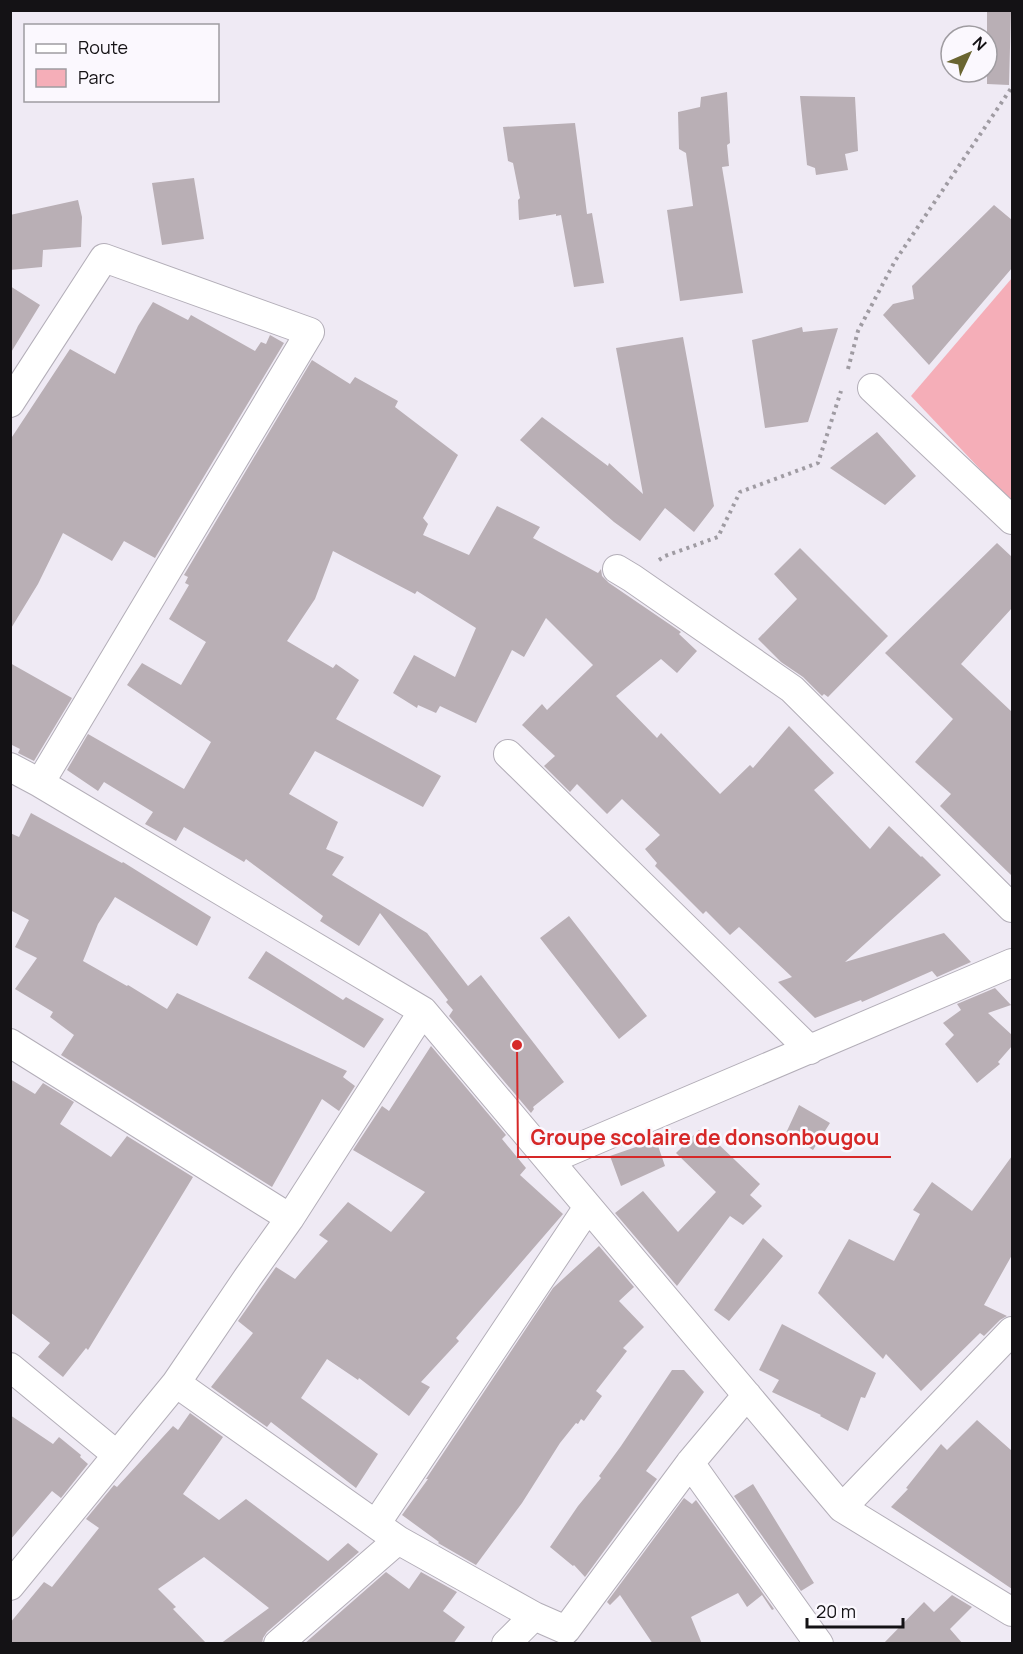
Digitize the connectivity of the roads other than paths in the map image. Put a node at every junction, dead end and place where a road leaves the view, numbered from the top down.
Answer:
1 (872, 387) dead end
2 (10, 404) edge
3 (1012, 520) edge
4 (625, 574) road end
5 (508, 754) dead end
6 (10, 767) edge
7 (40, 783) junction
8 (1012, 908) edge
9 (1012, 963) edge
10 (423, 1011) junction
11 (10, 1043) edge
12 (810, 1050) junction
13 (549, 1160) junction
14 (588, 1207) junction
15 (290, 1218) junction
16 (1012, 1331) edge
17 (10, 1367) edge
18 (176, 1383) junction
19 (747, 1395) junction
20 (117, 1455) junction
21 (690, 1463) junction
22 (842, 1508) junction
23 (387, 1532) junction
24 (10, 1586) edge
25 (1012, 1612) edge
26 (534, 1616) junction
27 (564, 1637) edge
28 (278, 1644) edge
29 (506, 1644) edge
30 (819, 1644) edge

1 - 3 street
2 - 7 street
4 - 8 street
5 - 12 street
6 - 7 street
7 - 10 street
9 - 12 street
10 - 13 street
10 - 15 street
11 - 15 street
12 - 13 street
13 - 14 street
14 - 19 street
14 - 23 street
15 - 18 street
16 - 22 street
17 - 20 street
18 - 20 street
18 - 23 street
19 - 21 street
19 - 22 street
20 - 24 street
21 - 27 street
21 - 30 street
22 - 25 street
23 - 26 street
23 - 28 street
26 - 27 street
26 - 29 street

